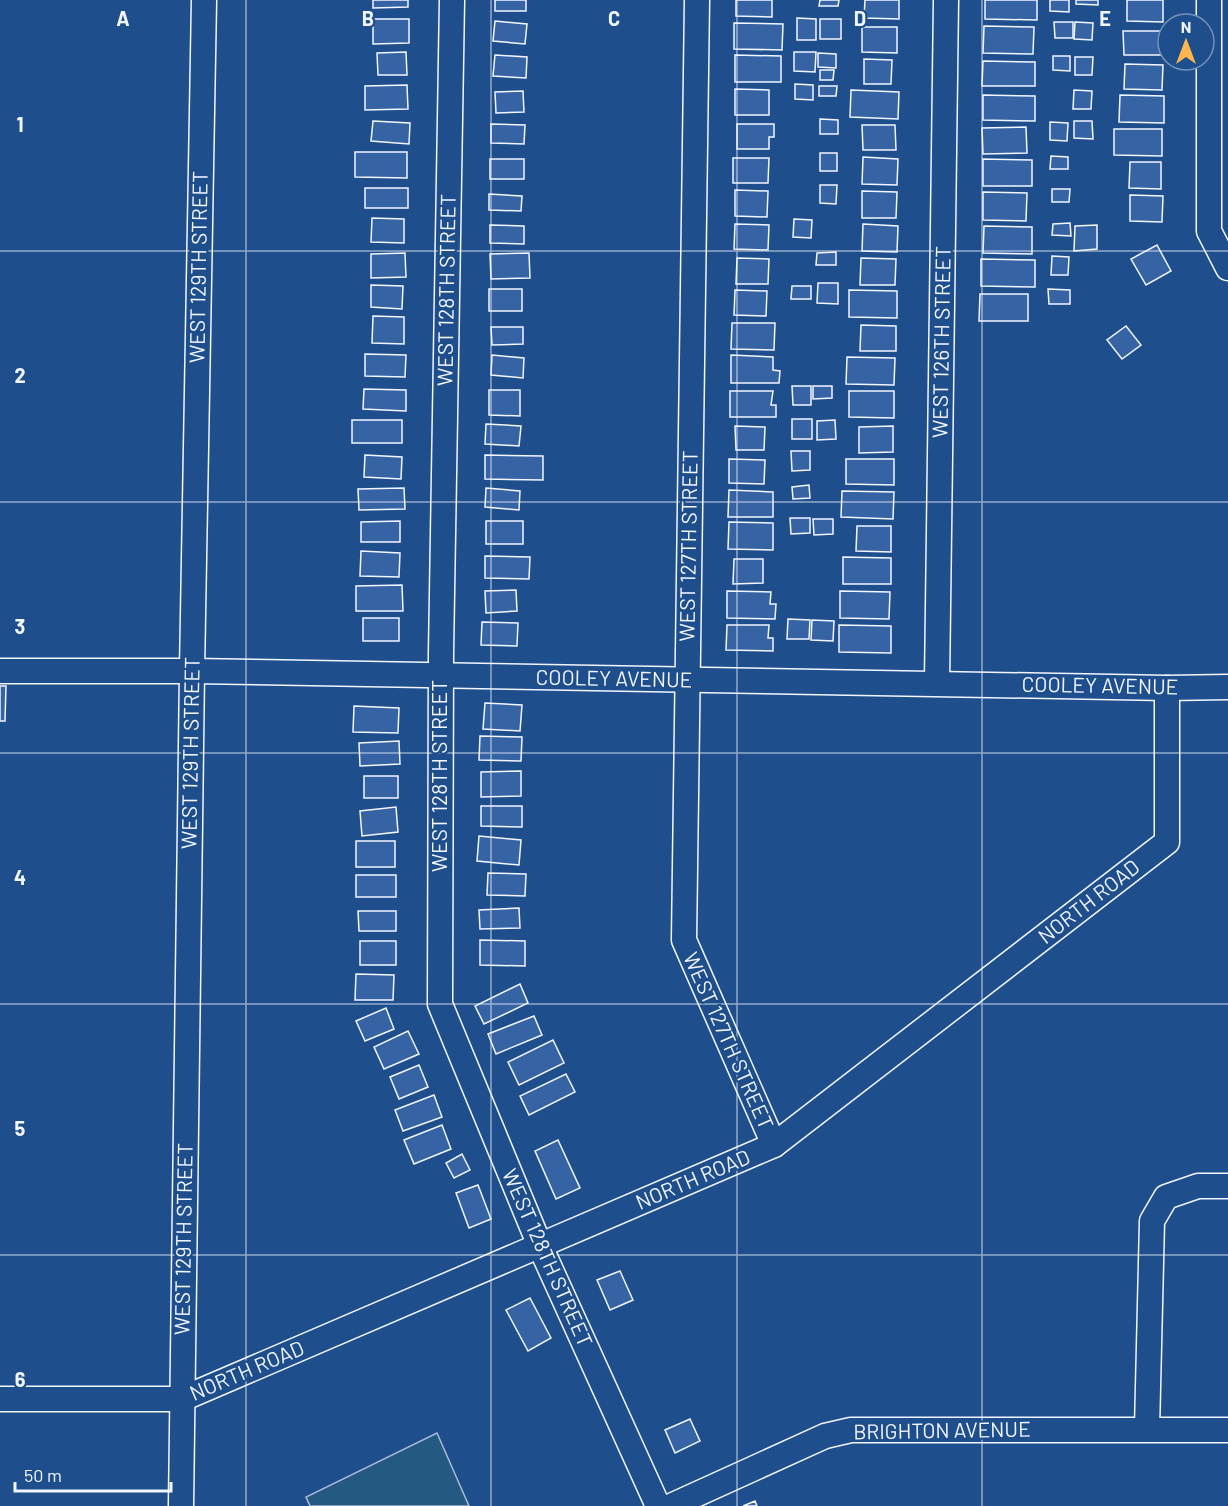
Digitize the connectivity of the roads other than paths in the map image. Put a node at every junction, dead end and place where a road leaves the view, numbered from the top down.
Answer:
1 (204, 0) edge
2 (452, 0) edge
3 (697, 0) edge
4 (946, 0) edge
5 (1209, 0) edge
6 (1228, 268) edge
7 (0, 671) edge
8 (192, 671) junction
9 (440, 676) junction
10 (687, 681) junction
11 (937, 683) junction
12 (1228, 687) edge
13 (1167, 688) junction
14 (774, 1145) junction
15 (1228, 1186) edge
16 (540, 1246) junction
17 (0, 1399) edge
18 (182, 1399) junction
19 (1147, 1429) junction
20 (1228, 1430) edge
21 (181, 1506) edge
22 (658, 1506) edge
23 (671, 1506) edge

1 - 8 street, WEST 129TH STREET
2 - 9 street, WEST 128TH STREET
3 - 10 street, WEST 127TH STREET
4 - 11 street, WEST 126TH STREET
5 - 6 street
7 - 8 street, COOLEY AVENUE
8 - 9 street, COOLEY AVENUE
8 - 18 street, WEST 129TH STREET
9 - 10 street, COOLEY AVENUE
9 - 16 street, WEST 128TH STREET
10 - 11 street, COOLEY AVENUE
10 - 14 street, WEST 127TH STREET
11 - 13 street, COOLEY AVENUE
12 - 13 street, COOLEY AVENUE
13 - 14 street, NORTH ROAD
14 - 16 street, NORTH ROAD
15 - 19 street
16 - 18 street, NORTH ROAD
16 - 22 street, WEST 128TH STREET
17 - 18 street, NORTH ROAD
18 - 21 street, WEST 129TH STREET
19 - 20 street, BRIGHTON AVENUE
19 - 23 street, BRIGHTON AVENUE

